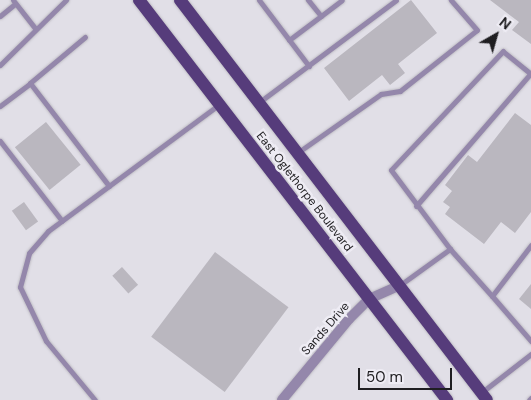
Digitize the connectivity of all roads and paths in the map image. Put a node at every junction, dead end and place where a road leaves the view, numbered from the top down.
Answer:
1 (66, 0) edge
2 (139, 0) edge
3 (180, 0) edge
4 (259, 0) edge
5 (308, 0) edge
6 (342, 0) edge
7 (396, 0) edge
8 (451, 0) edge
9 (14, 2) edge
10 (58, 3) edge
11 (2, 14) edge
12 (321, 16) junction
13 (0, 23) edge
14 (36, 29) junction
15 (85, 37) dead end
16 (290, 40) junction
17 (0, 65) edge
18 (309, 66) junction
19 (531, 74) edge
20 (30, 83) junction
21 (258, 103) junction
22 (219, 105) junction
23 (0, 106) edge
24 (0, 141) edge
25 (296, 153) junction
26 (109, 186) junction
27 (416, 206) junction
28 (62, 221) junction
29 (531, 245) edge
30 (450, 249) junction
31 (398, 286) junction
32 (492, 296) junction
33 (369, 299) junction
34 (531, 341) edge
35 (531, 354) edge
36 (484, 396) edge
37 (95, 400) edge
38 (282, 400) edge
39 (447, 400) edge

1 - 10 lane
2 - 22 main road, East Oglethorpe Boulevard
3 - 21 main road, East Oglethorpe Boulevard
4 - 16 lane
5 - 12 lane
6 - 12 lane
7 - 18 lane
8 - 25 lane
9 - 11 lane
9 - 14 lane
10 - 14 lane
11 - 13 lane
12 - 16 lane
14 - 17 lane
15 - 20 lane
16 - 18 lane
18 - 21 lane
19 - 27 lane
19 - 27 lane
20 - 23 lane
20 - 26 lane
21 - 25 main road, East Oglethorpe Boulevard
22 - 26 lane
22 - 33 main road, East Oglethorpe Boulevard
24 - 28 lane
25 - 31 main road, East Oglethorpe Boulevard
26 - 28 lane
27 - 30 lane
28 - 37 lane
29 - 32 lane
30 - 31 lane
30 - 32 lane
31 - 33 street, Sands Drive
31 - 36 main road, East Oglethorpe Boulevard
32 - 34 lane
33 - 38 street, Sands Drive
33 - 39 main road, East Oglethorpe Boulevard
35 - 36 lane

